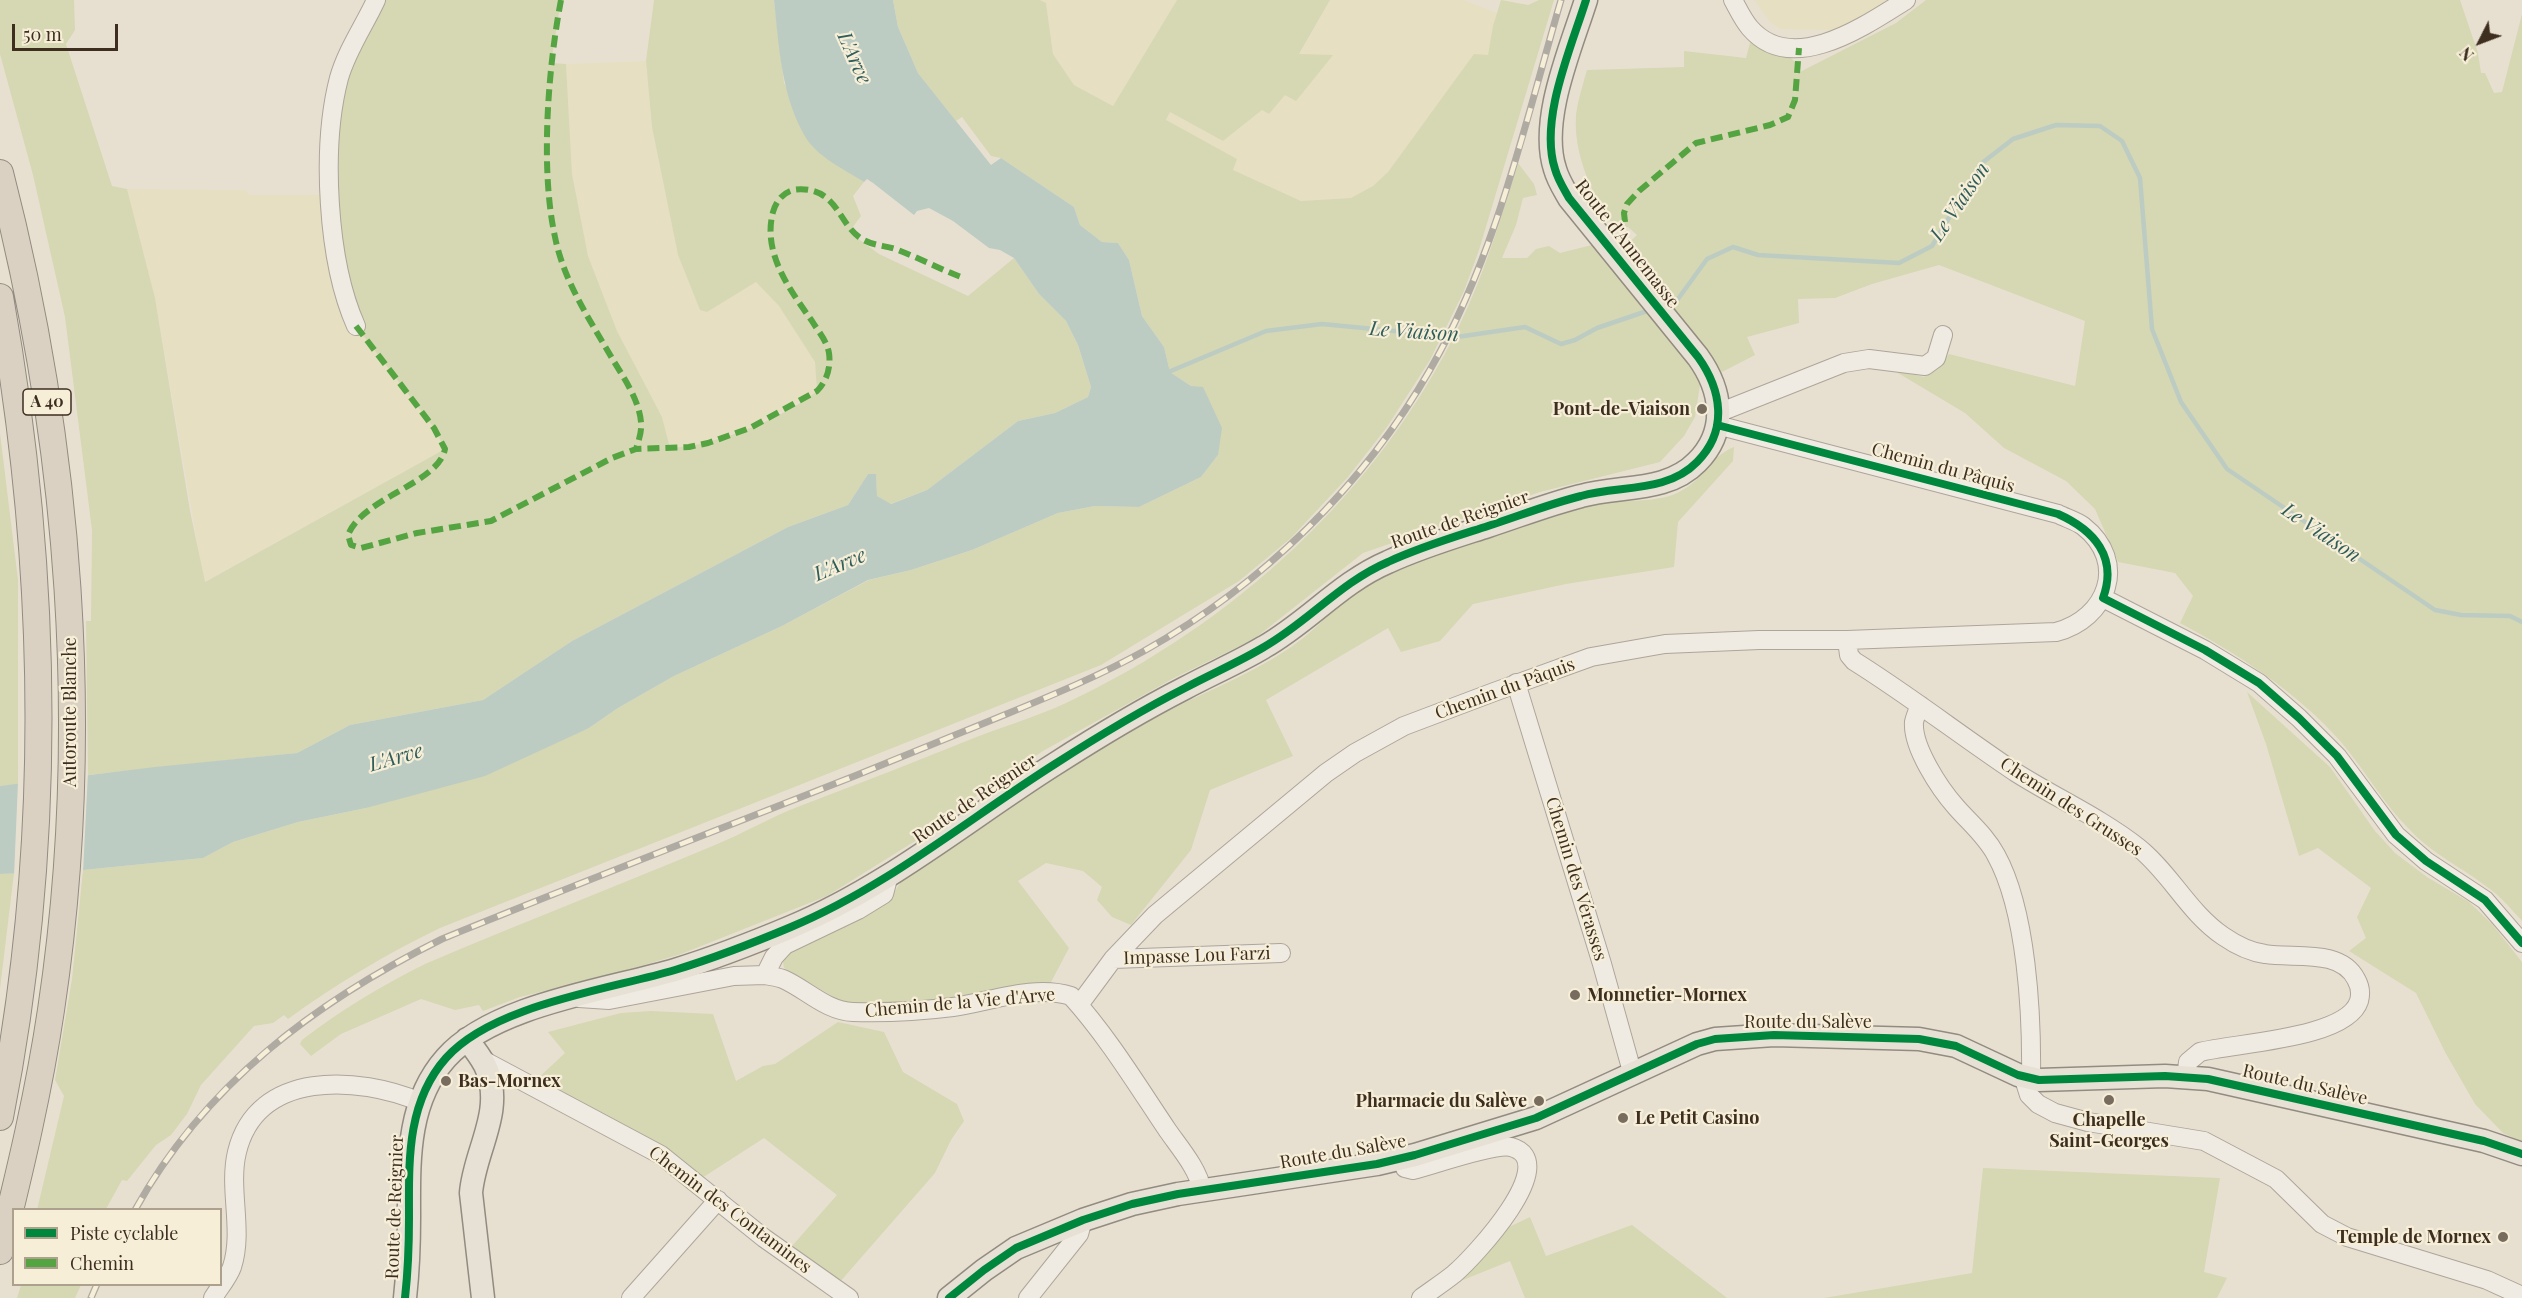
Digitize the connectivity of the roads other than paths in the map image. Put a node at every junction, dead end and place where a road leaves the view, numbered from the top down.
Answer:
1 (376, 0) edge
2 (1586, 0) edge
3 (1733, 0) edge
4 (1906, 0) edge
5 (0, 173) edge
6 (0, 297) edge
7 (356, 326) dead end
8 (1943, 335) dead end
9 (1717, 419) junction
10 (2103, 598) junction
11 (1847, 640) junction
12 (1516, 683) junction
13 (1920, 705) junction
14 (889, 875) junction
15 (2522, 943) edge
16 (1281, 953) dead end
17 (1113, 959) junction
18 (765, 975) junction
19 (571, 998) junction
20 (1079, 1005) junction
21 (467, 1039) junction
22 (481, 1059) junction
23 (1633, 1075) junction
24 (2027, 1077) junction
25 (2186, 1077) junction
26 (420, 1102) junction
27 (0, 1117) edge
28 (2522, 1154) edge
29 (1402, 1159) junction
30 (1202, 1190) junction
31 (718, 1200) junction
32 (1083, 1220) junction
33 (0, 1251) edge
34 (222, 1285) edge
35 (2522, 1296) edge
36 (405, 1298) edge
37 (483, 1298) edge
38 (631, 1298) edge
39 (849, 1298) edge
40 (949, 1298) edge
41 (1028, 1298) edge
42 (1421, 1298) edge

1 - 7 street
2 - 9 main road, Route d'Annemasse
3 - 4 street
5 - 33 highway, Autoroute Blanche / A 40
6 - 27 highway, Autoroute Blanche / A 40
8 - 9 street
9 - 10 street, Chemin du Pâquis
9 - 14 main road, Route de Reignier
10 - 11 street, Chemin du Pâquis
10 - 15 street
11 - 12 street, Chemin du Pâquis
11 - 13 street, Chemin des Grusses
12 - 17 street, Chemin du Pâquis
12 - 23 street, Chemin des Vérasses
13 - 24 street
13 - 25 street, Chemin des Grusses
14 - 18 street
14 - 19 main road, Route de Reignier
16 - 17 street, Impasse Lou Farzi
17 - 20 street, Chemin du Pâquis
18 - 19 street, Chemin de la Vie d'Arve
18 - 20 street, Chemin de la Vie d'Arve
19 - 21 main road, Route de Reignier
20 - 30 street, Chemin de la Vie d'Arve
21 - 22 main road
21 - 26 main road, Route de Reignier
22 - 31 street, Chemin des Contamines
22 - 37 main road
23 - 24 main road, Route du Salève
23 - 29 main road, Route du Salève
24 - 25 main road, Route du Salève
24 - 35 street
25 - 28 main road, Route du Salève
26 - 34 street
26 - 36 main road, Route de Reignier
29 - 30 main road, Route du Salève
29 - 42 street
30 - 32 main road, Route du Salève
31 - 38 street
31 - 39 street, Chemin des Contamines
32 - 40 main road, Route du Salève
32 - 41 street

